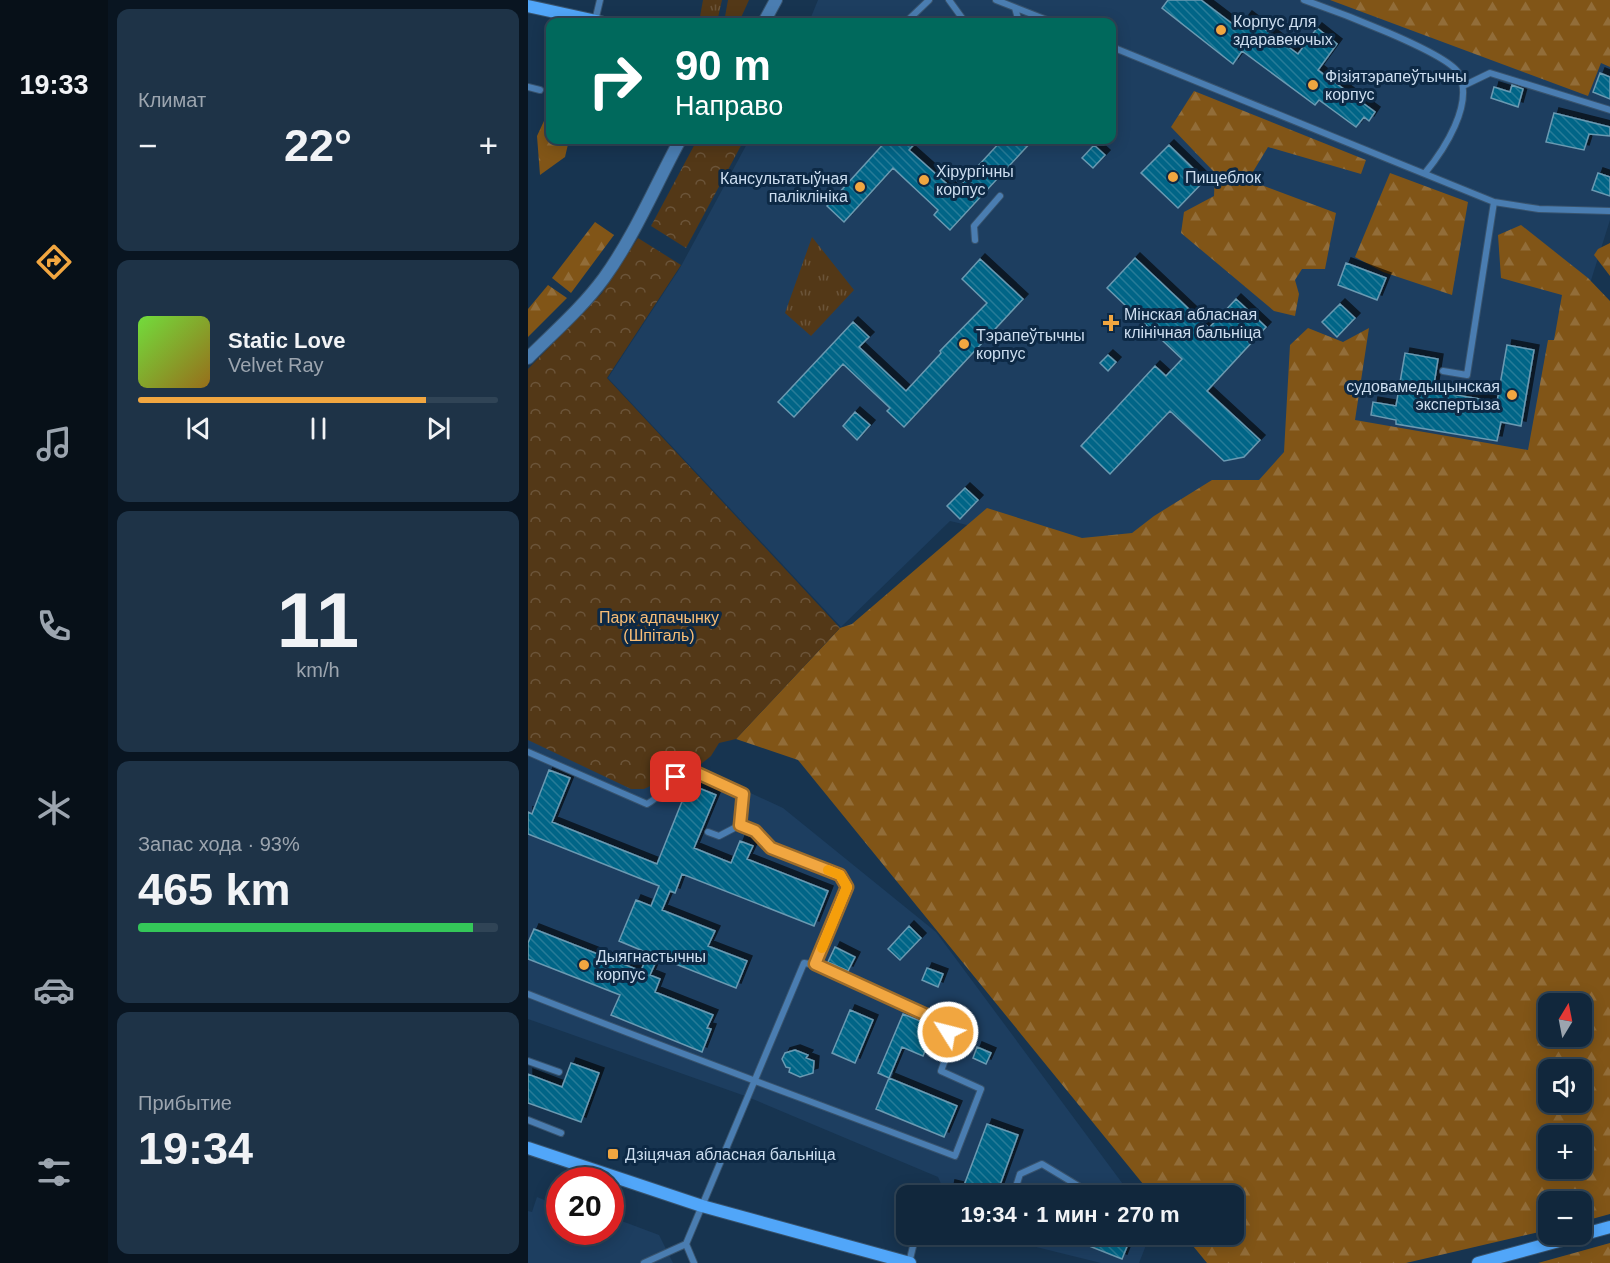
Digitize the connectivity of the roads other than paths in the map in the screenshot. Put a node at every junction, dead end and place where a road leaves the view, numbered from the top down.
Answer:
1 (600, 0) edge
2 (776, 0) edge
3 (928, 0) edge
4 (949, 0) edge
5 (996, 0) edge
6 (1304, 0) edge
7 (528, 6) edge
8 (1015, 8) junction
9 (580, 18) edge
10 (598, 18) edge
11 (766, 18) edge
12 (910, 18) edge
13 (962, 18) edge
14 (1018, 18) edge
15 (1041, 18) edge
16 (1116, 48) edge
17 (1463, 86) junction
18 (528, 87) edge
19 (540, 90) dead end
20 (1610, 110) edge
21 (678, 144) edge
22 (1425, 173) junction
23 (1000, 196) dead end
24 (1494, 202) junction
25 (1610, 211) edge
26 (975, 240) dead end
27 (528, 358) edge
28 (1443, 371) dead end
29 (528, 752) edge
30 (740, 825) junction
31 (708, 832) dead end
32 (815, 964) junction
33 (528, 994) edge
34 (528, 1061) edge
35 (559, 1072) dead end
36 (755, 1080) junction
37 (528, 1120) edge
38 (561, 1133) dead end
39 (528, 1148) edge
40 (1016, 1185) edge
41 (1077, 1185) edge
42 (702, 1206) junction
43 (1610, 1227) edge
44 (686, 1244) junction
45 (913, 1245) edge
46 (644, 1263) edge
47 (694, 1263) edge
48 (909, 1263) edge
49 (1478, 1263) edge

1 - 10 lane
2 - 11 street
3 - 12 lane
4 - 13 lane
5 - 8 lane
6 - 17 lane
7 - 9 main road
8 - 14 lane
8 - 15 lane
16 - 22 lane
17 - 20 lane
17 - 22 lane
18 - 19 lane
21 - 27 street
22 - 24 lane
23 - 26 lane
24 - 25 lane
24 - 28 lane
29 - 30 lane
30 - 31 lane
30 - 32 lane
32 - 36 lane
32 - 36 lane
33 - 36 lane
34 - 35 lane
36 - 42 lane
37 - 38 lane
39 - 42 main road
40 - 41 lane
42 - 44 lane
42 - 48 main road
43 - 49 main road
44 - 46 lane
44 - 47 lane
45 - 48 lane

